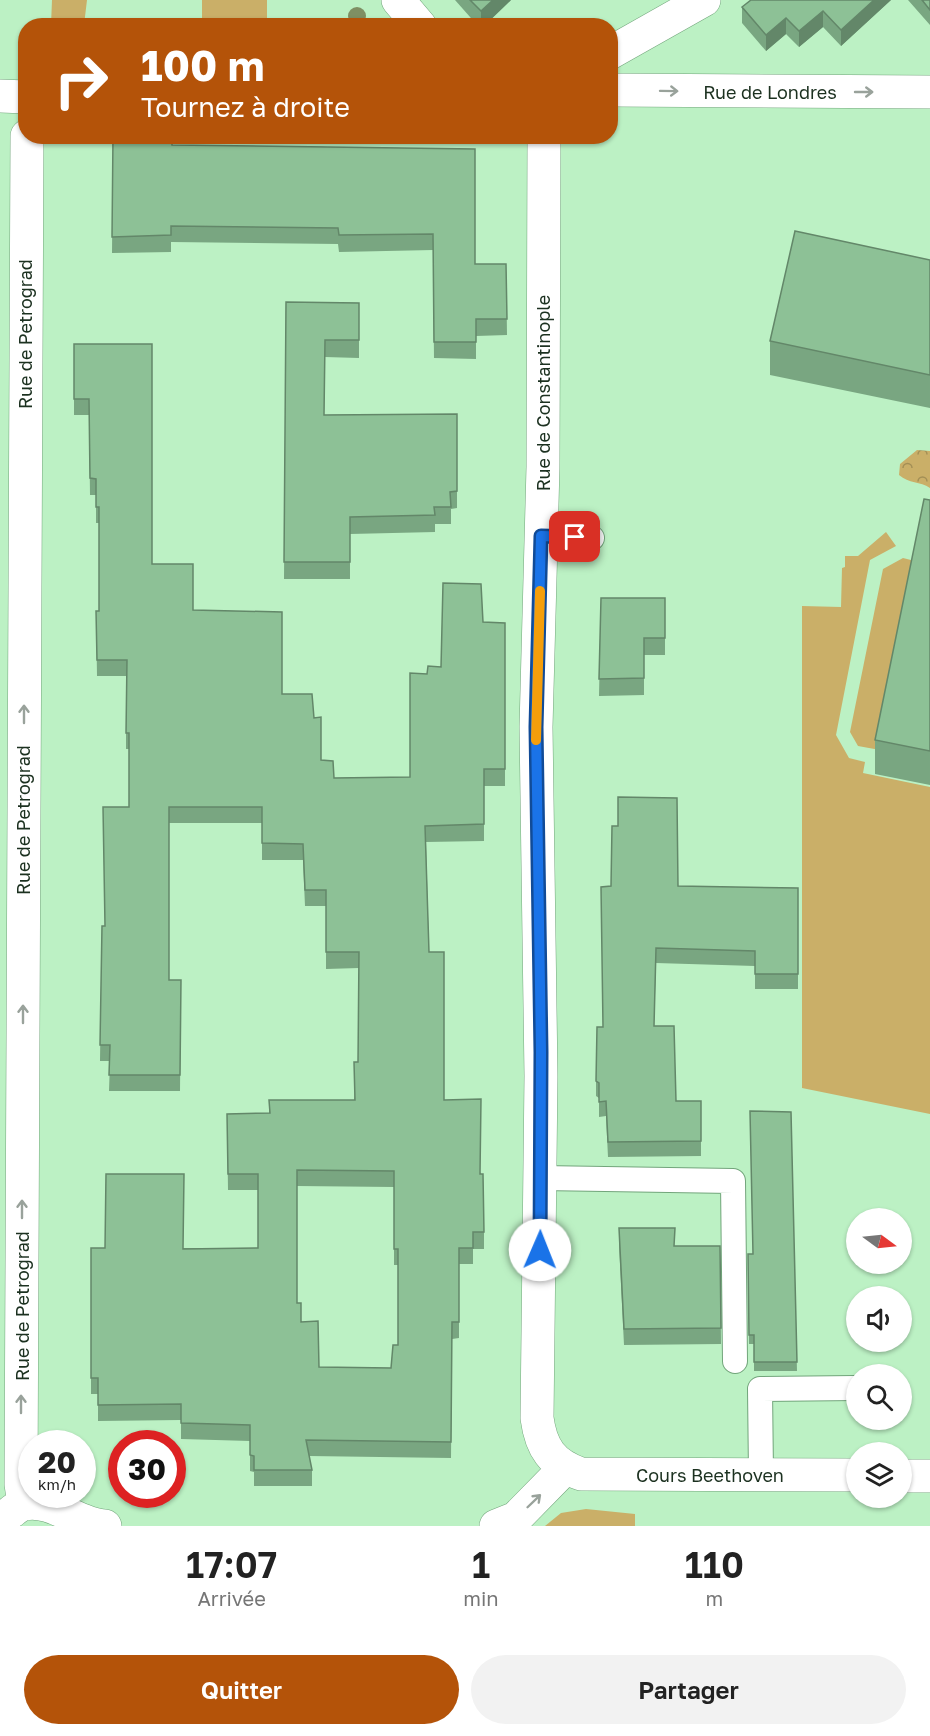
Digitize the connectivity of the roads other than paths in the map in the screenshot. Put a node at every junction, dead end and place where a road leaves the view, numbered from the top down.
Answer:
1 (398, 0) edge
2 (704, 0) edge
3 (413, 18) edge
4 (618, 48) edge
5 (618, 90) edge
6 (930, 92) edge
7 (0, 96) edge
8 (18, 97) edge
9 (27, 144) edge
10 (544, 144) edge
11 (541, 536) junction
12 (592, 538) dead end
13 (541, 1178) junction
14 (735, 1361) dead end
15 (846, 1388) edge
16 (565, 1468) junction
17 (761, 1474) junction
18 (846, 1475) edge
19 (912, 1476) edge
20 (930, 1476) edge
21 (12, 1511) edge
22 (105, 1526) edge
23 (496, 1526) edge

1 - 3 street
2 - 4 street
5 -> 6 street, Rue de Londres
7 - 8 street
21 -> 9 street, Rue de Petrograd
10 - 11 street, Rue de Constantinople
11 - 12 lane
11 - 13 street, Rue de Constantinople
13 - 14 lane
13 - 16 street, Rue de Constantinople
15 - 17 lane
16 - 17 street, Cours Beethoven
23 -> 16 street
17 - 18 street, Cours Beethoven
19 - 20 street
21 - 22 street

